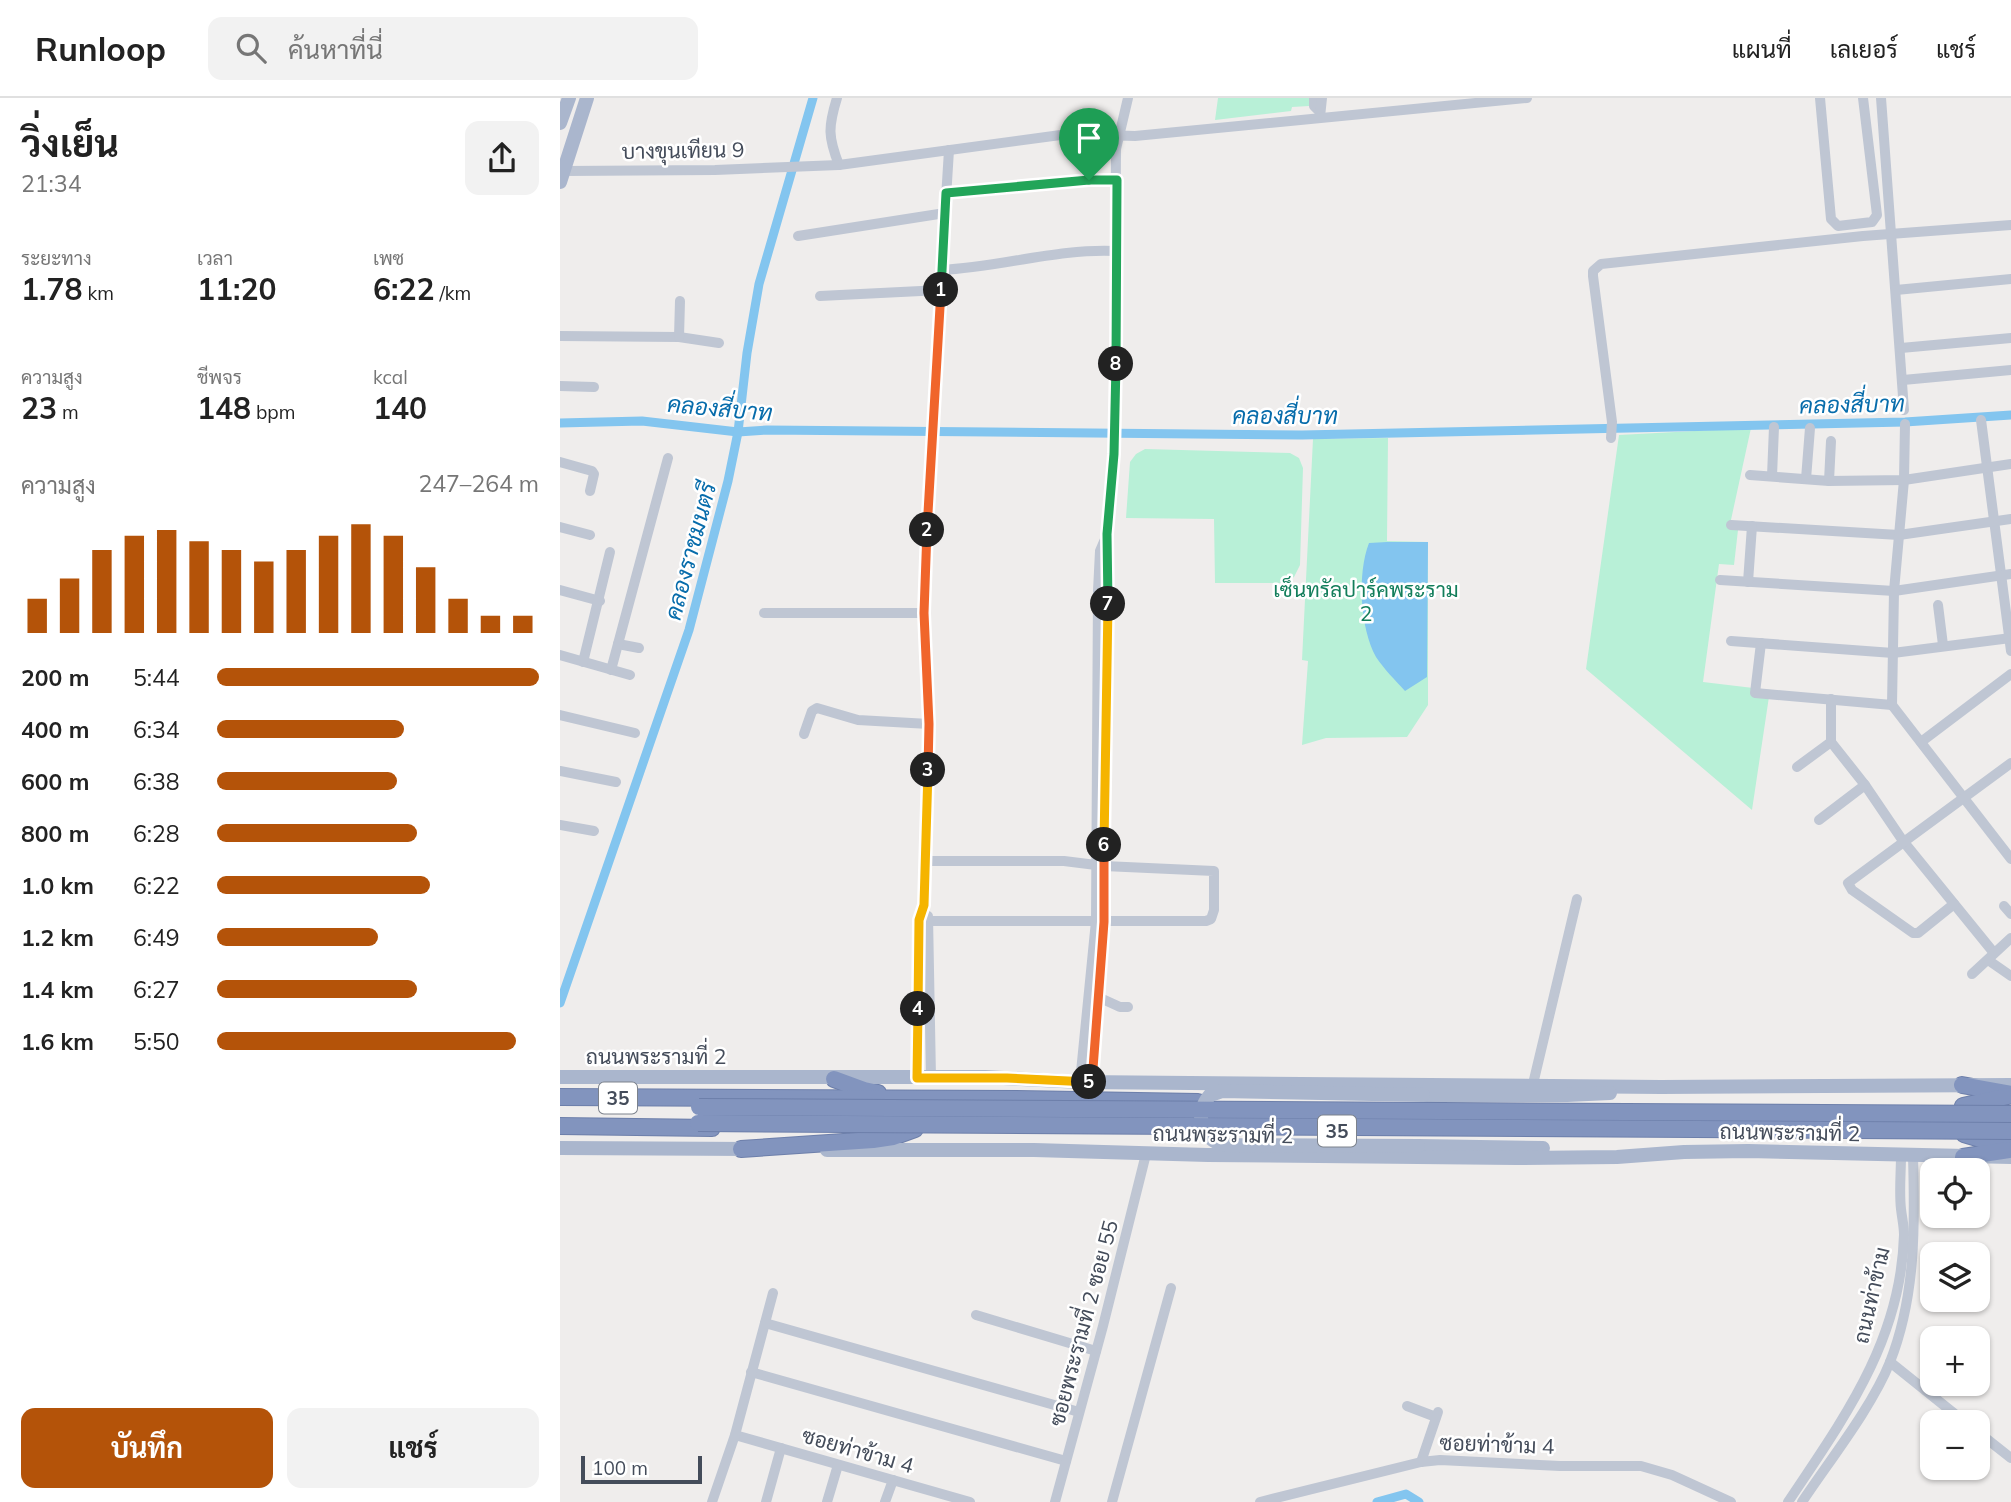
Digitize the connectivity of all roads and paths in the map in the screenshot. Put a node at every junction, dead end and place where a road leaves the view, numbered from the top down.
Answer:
1 (569, 98) edge
2 (587, 98) edge
3 (836, 98) edge
4 (1128, 98) edge
5 (1314, 98) edge
6 (1322, 98) edge
7 (1527, 98) edge
8 (1820, 98) edge
9 (1863, 98) edge
10 (1881, 98) edge
11 (1493, 100) edge
12 (1320, 114) junction
13 (560, 123) edge
14 (1121, 135) junction
15 (949, 150) junction
16 (839, 165) junction
17 (562, 176) edge
18 (1117, 180) junction
19 (946, 193) junction
20 (944, 213) junction
21 (2011, 225) edge
22 (1893, 233) junction
23 (798, 236) dead end
24 (1116, 251) junction
25 (942, 270) junction
26 (2011, 279) edge
27 (941, 290) junction
28 (1896, 290) junction
29 (820, 296) dead end
30 (680, 301) dead end
31 (560, 337) edge
32 (679, 337) junction
33 (2011, 338) edge
34 (719, 342) dead end
35 (1901, 348) junction
36 (2011, 370) edge
37 (1903, 380) junction
38 (560, 386) edge
39 (594, 387) dead end
40 (1904, 410) dead end
41 (1981, 420) dead end
42 (1905, 424) dead end
43 (1774, 427) dead end
44 (1810, 428) dead end
45 (1611, 438) dead end
46 (1831, 441) dead end
47 (668, 458) dead end
48 (560, 462) edge
49 (2011, 464) edge
50 (1987, 467) junction
51 (1750, 475) dead end
52 (1772, 476) junction
53 (1807, 479) junction
54 (1904, 480) junction
55 (1829, 481) junction
56 (590, 491) dead end
57 (2011, 519) edge
58 (1996, 521) junction
59 (1731, 525) dead end
60 (1752, 526) junction
61 (560, 527) edge
62 (590, 535) dead end
63 (1899, 535) junction
64 (610, 552) dead end
65 (2006, 574) edge
66 (1720, 580) dead end
67 (1748, 582) junction
68 (560, 590) edge
69 (1894, 591) junction
70 (600, 601) junction
71 (1938, 605) dead end
72 (764, 613) dead end
73 (924, 613) junction
74 (2010, 638) edge
75 (1731, 641) dead end
76 (1761, 643) junction
77 (618, 645) junction
78 (1943, 645) junction
79 (639, 648) dead end
80 (2011, 651) edge
81 (1893, 653) junction
82 (560, 655) edge
83 (583, 662) junction
84 (611, 670) junction
85 (2011, 674) edge
86 (630, 675) dead end
87 (1831, 699) junction
88 (1892, 705) junction
89 (560, 715) edge
90 (929, 724) junction
91 (635, 733) dead end
92 (804, 734) dead end
93 (1832, 742) junction
94 (1921, 742) junction
95 (2011, 764) edge
96 (1797, 767) dead end
97 (560, 771) edge
98 (616, 782) dead end
99 (1865, 785) junction
100 (1963, 799) junction
101 (1819, 820) dead end
102 (560, 825) edge
103 (594, 831) dead end
104 (1903, 841) junction
105 (2011, 859) edge
106 (925, 861) junction
107 (1099, 865) junction
108 (1577, 899) dead end
109 (1954, 904) junction
110 (924, 920) junction
111 (1100, 922) junction
112 (2011, 938) edge
113 (1991, 957) junction
114 (1972, 974) dead end
115 (2011, 976) edge
116 (1098, 997) junction
117 (1128, 1007) dead end
118 (560, 1077) edge
119 (924, 1078) junction
120 (834, 1079) junction
121 (1086, 1082) junction
122 (1533, 1084) junction
123 (1962, 1085) junction
124 (2011, 1085) edge
125 (1661, 1087) junction
126 (2011, 1094) edge
127 (560, 1097) edge
128 (909, 1100) junction
129 (2011, 1106) edge
130 (1963, 1107) junction
131 (2011, 1114) edge
132 (560, 1126) edge
133 (915, 1129) junction
134 (2011, 1132) edge
135 (1964, 1134) junction
136 (561, 1148) edge
137 (741, 1149) junction
138 (2011, 1149) edge
139 (1684, 1152) junction
140 (1146, 1154) junction
141 (1907, 1156) junction
142 (1963, 1157) junction
143 (2011, 1157) edge
144 (1909, 1219) junction
145 (1171, 1288) dead end
146 (773, 1293) dead end
147 (976, 1315) dead end
148 (765, 1323) junction
149 (1096, 1351) junction
150 (1890, 1362) junction
151 (751, 1372) junction
152 (1407, 1406) dead end
153 (1950, 1410) edge
154 (1079, 1412) junction
155 (735, 1435) junction
156 (1990, 1441) edge
157 (781, 1448) junction
158 (2011, 1458) edge
159 (1066, 1461) junction
160 (1421, 1462) junction
161 (838, 1465) junction
162 (893, 1480) junction
163 (965, 1501) edge
164 (712, 1502) edge
165 (766, 1502) edge
166 (827, 1502) edge
167 (886, 1502) edge
168 (1055, 1502) edge
169 (1112, 1502) edge
170 (1260, 1502) edge
171 (1731, 1502) edge
172 (1788, 1502) edge
173 (1802, 1502) edge

1 - 13 main road
2 - 17 main road
3 - 16 street
4 - 14 street
5 - 12 street
6 - 12 street
7 - 11 street, บางขุนเทียน 9
8 - 9 street
10 - 22 street
11 - 12 street, บางขุนเทียน 9
12 - 14 street, บางขุนเทียน 9
14 - 15 street, บางขุนเทียน 9
14 - 18 street
15 - 16 street, บางขุนเทียน 9
15 - 19 street
16 - 17 street, บางขุนเทียน 9
18 - 19 street
18 - 24 street
19 - 20 street
20 - 23 street
20 - 25 street
21 - 22 street
22 - 28 street
22 - 45 street
24 - 25 street
24 - 107 street
25 - 27 street
26 - 28 street
27 - 29 street
27 - 73 street
28 - 35 street
30 - 32 street
31 - 32 street
32 - 34 street
33 - 35 street
35 - 37 street
36 - 37 street
37 - 40 street
38 - 39 street
41 - 50 street
42 - 54 street
43 - 52 street
44 - 53 street
46 - 55 street
47 - 77 street
48 - 56 street
49 - 50 street
50 - 54 street
50 - 58 street
51 - 52 street
52 - 53 street
53 - 55 street
54 - 55 street
54 - 63 street
57 - 58 street
58 - 63 street
58 - 65 street
59 - 60 street
60 - 63 street
60 - 67 street
61 - 62 street
63 - 69 street
64 - 70 street
65 - 69 street
65 - 74 street
66 - 67 street
67 - 69 street
68 - 70 street
69 - 81 street
70 - 83 street
71 - 78 street
72 - 73 street
73 - 90 street
74 - 78 street
74 - 80 street
75 - 76 street
76 - 81 street
76 - 87 street
77 - 79 street
77 - 84 street
78 - 81 street
81 - 88 street
82 - 83 street
83 - 84 street
84 - 86 street
85 - 94 street
87 - 88 street
87 - 93 street
88 - 94 street
89 - 91 street
90 - 92 street
90 - 106 street
93 - 96 street
93 - 99 street
94 - 100 street
95 - 100 street
97 - 98 street
99 - 101 street
99 - 104 street
100 - 104 street
100 - 105 street
102 - 103 street
104 - 109 street
104 - 109 street
106 - 107 street
106 - 110 street
107 - 111 street
107 - 111 street
108 - 122 street
109 - 113 street
110 - 111 street
110 - 119 street
111 - 116 street
111 - 121 street
112 - 113 street
113 - 114 street
113 - 115 street
116 - 117 street
116 - 121 street
118 - 120 main road, ถนนพระรามที่ 2 / 35
119 - 120 main road, ถนนพระรามที่ 2 / 35
119 - 121 main road, ถนนพระรามที่ 2 / 35
120 - 128 highway
121 - 122 main road, ถนนพระรามที่ 2 / 35
122 - 125 main road, ถนนพระรามที่ 2 / 35
123 - 124 main road, ถนนพระรามที่ 2 / 35
123 - 125 main road, ถนนพระรามที่ 2 / 35
123 - 126 highway
125 - 139 main road, bridge
126 - 130 highway
127 - 128 highway, ถนนพระรามที่ 2 / 35
128 - 130 highway, ถนนพระรามที่ 2 / 35
129 - 130 highway, ถนนพระรามที่ 2 / 35
131 - 134 highway, bridge
132 - 133 highway, ถนนพระรามที่ 2 / 35
133 - 135 highway, ถนนพระรามที่ 2 / 35
133 - 137 highway
134 - 135 highway, ถนนพระรามที่ 2 / 35
135 - 138 highway
136 - 137 main road, ถนนพระรามที่ 2 / 35
137 - 140 main road, ถนนพระรามที่ 2 / 35
138 - 142 highway
139 - 140 main road, ถนนพระรามที่ 2 / 35
139 - 141 main road, ถนนพระรามที่ 2 / 35
140 - 149 street, ซอยพระรามที่ 2 ซอย 55
141 - 142 main road, ถนนพระรามที่ 2 / 35
141 - 144 street, ถนนท่าข้าม
142 - 143 main road, ถนนพระรามที่ 2 / 35
144 - 150 street, ถนนท่าข้าม
144 - 172 street, ถนนท่าข้าม
145 - 169 street
146 - 148 street
147 - 149 street
148 - 151 street
148 - 154 street
149 - 154 street, ซอยพระรามที่ 2 ซอย 55
150 - 153 street
150 - 173 street, ถนนท่าข้าม
151 - 155 street
151 - 159 street
152 - 160 street
154 - 159 street, ซอยพระรามที่ 2 ซอย 55
155 - 157 street, ซอยท่าข้าม 4
155 - 164 street
156 - 158 street
157 - 161 street, ซอยท่าข้าม 4
157 - 165 street
159 - 168 street, ซอยพระรามที่ 2 ซอย 55
160 - 170 street, ซอยท่าข้าม 4
160 - 171 street, ซอยท่าข้าม 4
161 - 162 street, ซอยท่าข้าม 4
161 - 166 street
162 - 163 street, ซอยท่าข้าม 4
162 - 167 street

